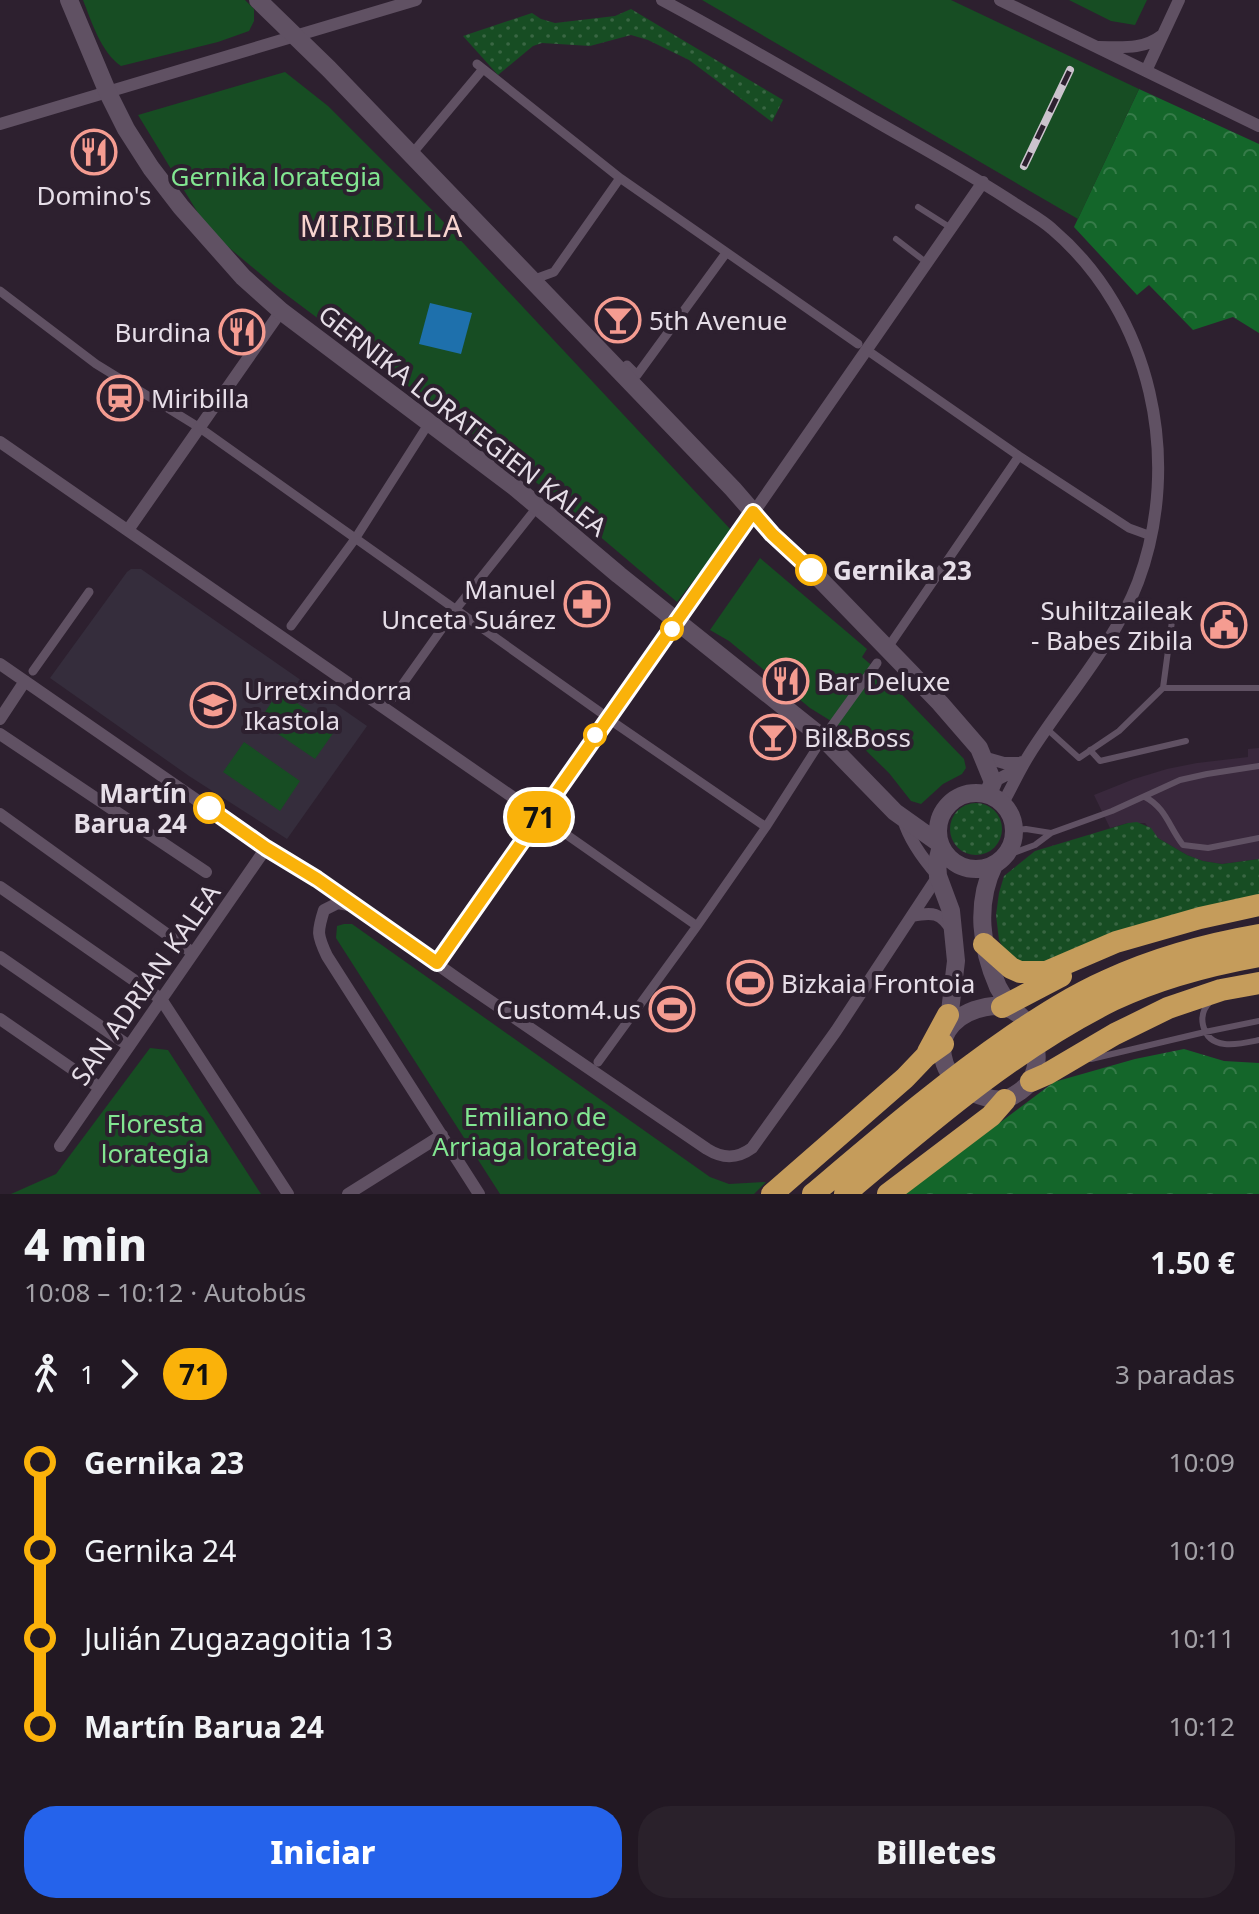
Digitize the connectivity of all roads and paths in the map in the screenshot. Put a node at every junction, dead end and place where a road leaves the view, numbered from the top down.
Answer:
1 (69, 0) edge
2 (258, 0) edge
3 (416, 0) edge
4 (662, 0) edge
5 (1000, 0) edge
6 (1179, 0) edge
7 (1026, 6) edge
8 (1161, 36) junction
9 (295, 37) junction
10 (1096, 47) junction
11 (1146, 71) junction
12 (108, 93) junction
13 (0, 124) edge
14 (1259, 126) edge
15 (411, 155) junction
16 (620, 178) junction
17 (983, 182) junction
18 (918, 207) dead end
19 (951, 228) junction
20 (896, 239) dead end
21 (726, 253) junction
22 (927, 263) junction
23 (532, 280) junction
24 (0, 291) edge
25 (281, 311) junction
26 (858, 344) dead end
27 (871, 353) dead end
28 (620, 372) junction
29 (429, 423) junction
30 (200, 428) junction
31 (0, 442) edge
32 (1019, 456) junction
33 (538, 506) junction
34 (753, 512) junction
35 (128, 530) junction
36 (1151, 536) junction
37 (355, 539) junction
38 (89, 592) dead end
39 (456, 609) junction
40 (1172, 621) dead end
41 (678, 622) junction
42 (291, 626) dead end
43 (891, 643) dead end
44 (877, 663) dead end
45 (0, 664) edge
46 (29, 676) junction
47 (1163, 688) junction
48 (1259, 688) edge
49 (43, 693) junction
50 (14, 697) junction
51 (392, 699) dead end
52 (600, 712) dead end
53 (0, 719) edge
54 (613, 722) dead end
55 (1047, 729) junction
56 (0, 734) edge
57 (823, 738) junction
58 (1186, 741) dead end
59 (1090, 750) junction
60 (983, 757) junction
61 (1024, 760) junction
62 (1259, 766) edge
63 (995, 793) junction
64 (1145, 797) junction
65 (0, 814) edge
66 (540, 816) junction
67 (902, 817) junction
68 (766, 827) junction
69 (1015, 830) junction
70 (1051, 833) junction
71 (1259, 838) edge
72 (940, 845) junction
73 (266, 848) junction
74 (1000, 860) junction
75 (206, 872) dead end
76 (938, 876) junction
77 (317, 879) junction
78 (0, 887) edge
79 (1259, 905) edge
80 (357, 906) junction
81 (324, 910) junction
82 (912, 916) junction
83 (697, 926) junction
84 (954, 934) junction
85 (1144, 935) junction
86 (1259, 935) edge
87 (984, 944) junction
88 (193, 953) junction
89 (1259, 956) edge
90 (0, 957) edge
91 (437, 963) junction
92 (1259, 983) edge
93 (1221, 990) junction
94 (161, 999) junction
95 (1008, 1008) junction
96 (0, 1019) edge
97 (1259, 1021) edge
98 (1205, 1032) junction
99 (1259, 1040) edge
100 (942, 1041) junction
101 (129, 1046) junction
102 (598, 1062) dead end
103 (1047, 1062) junction
104 (1031, 1081) joint
105 (100, 1088) junction
106 (996, 1099) junction
107 (442, 1135) junction
108 (60, 1146) dead end
109 (288, 1194) edge
110 (348, 1194) edge
111 (479, 1194) edge
112 (772, 1194) edge
113 (813, 1194) edge
114 (845, 1194) edge
115 (888, 1194) edge

1 - 12 main road, GERNIKA LORATEGIEN KALEA
2 - 9 main road
3 - 9 street
4 - 17 street
5 - 7 street
6 - 8 street
7 - 10 street
8 - 10 street
8 - 11 street
9 - 12 street
9 - 15 main road
10 - 11 street
11 - 14 street
12 - 13 street
12 - 25 main road, GERNIKA LORATEGIEN KALEA
15 - 16 street
15 - 23 main road
16 - 21 street
16 - 23 street
17 - 19 street
17 - 36 street
18 - 19 lane
19 - 22 street
20 - 22 lane
21 - 26 street
21 - 28 street
22 - 34 street
23 - 28 main road
24 - 30 street
25 - 29 main road, GERNIKA LORATEGIEN KALEA
25 - 30 street
27 - 32 street
28 - 34 main road
29 - 33 main road, GERNIKA LORATEGIEN KALEA
29 - 37 street
30 - 35 street
30 - 37 street
31 - 35 street
32 - 36 street
32 - 43 street
33 - 39 street
33 - 41 main road, GERNIKA LORATEGIEN KALEA
34 - 41 street
34 - 60 main road
35 - 66 street
36 - 55 street
37 - 39 street
37 - 42 street
38 - 46 street
39 - 51 street
39 - 52 street
40 - 47 lane
41 - 57 main road, GERNIKA LORATEGIEN KALEA
41 - 66 street
44 - 57 street
45 - 46 street
46 - 49 street
46 - 50 street
47 - 48 lane
47 - 59 lane
49 - 50 street
49 - 73 street
50 - 53 street
54 - 68 street
55 - 59 lane
55 - 61 street
56 - 75 street
57 - 67 main road, GERNIKA LORATEGIEN KALEA
57 - 68 street
58 - 59 lane
60 - 61 street
60 - 63 main road
61 - 63 street
61 - 63 street
62 - 64 lane
63 - 69 main road
63 - 72 main road
64 - 70 lane
64 - 71 lane
65 - 88 street
66 - 83 street
66 - 91 street
67 - 72 main road, GERNIKA LORATEGIEN KALEA
67 - 76 street, GERNIKA LORATEGIEN KALEA
68 - 83 street
69 - 70 lane
69 - 74 main road
70 - 74 lane
72 - 74 main road
72 - 76 main road
73 - 77 street
73 - 88 street, SAN ADRIAN KALEA
74 - 87 main road
76 - 82 street
76 - 84 main road
77 - 80 street
77 - 81 street
78 - 94 street
79 - 85 highway
80 - 81 street
80 - 91 street
81 - 107 street
82 - 84 street
82 - 91 street
83 - 102 street
84 - 100 main road
85 - 87 highway
85 - 95 highway
86 - 113 highway
87 - 95 main road
88 - 94 street, SAN ADRIAN KALEA
89 - 114 highway
90 - 101 street
92 - 93 highway
93 - 98 lane
93 - 103 highway
94 - 101 street, SAN ADRIAN KALEA
94 - 109 street
95 - 100 main road
95 - 103 main road
96 - 105 street
97 - 98 lane
98 - 99 lane
98 - 103 lane
100 - 106 main road
100 - 112 highway
101 - 105 street, SAN ADRIAN KALEA
103 - 104 highway
104 - 106 main road
105 - 108 street, SAN ADRIAN KALEA
106 - 115 highway
107 - 110 street
107 - 111 street

